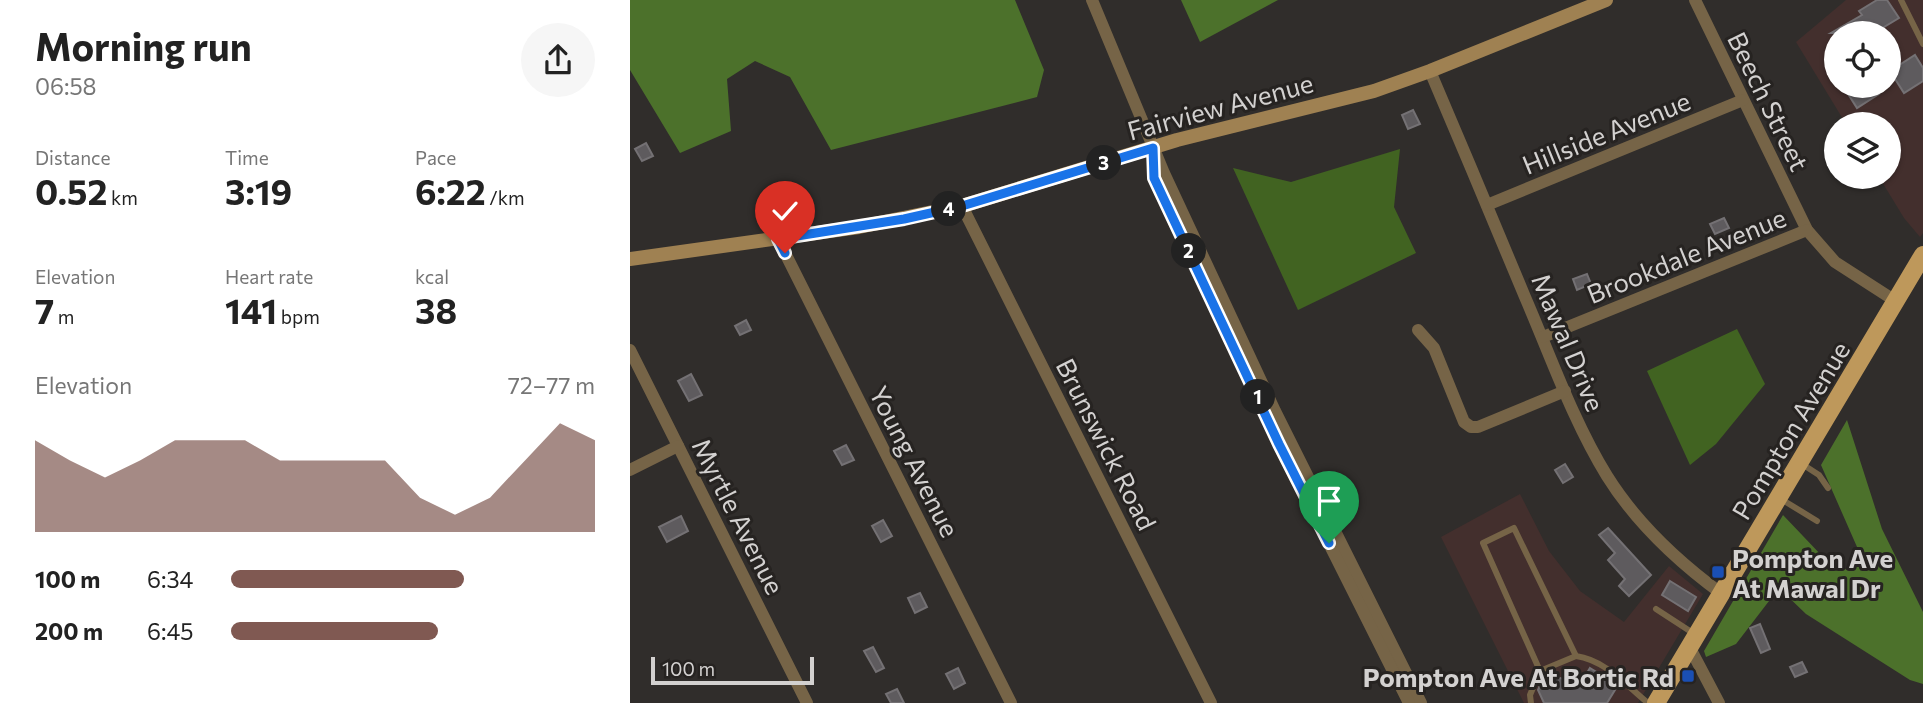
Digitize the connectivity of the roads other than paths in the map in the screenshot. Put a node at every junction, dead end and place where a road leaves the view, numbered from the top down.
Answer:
1 (1092, 0) edge
2 (1606, 0) edge
3 (1695, 0) edge
4 (1900, 0) edge
5 (1923, 44) edge
6 (1430, 71) junction
7 (1743, 100) junction
8 (1153, 148) junction
9 (1487, 205) junction
10 (962, 206) junction
11 (1807, 230) junction
12 (778, 239) junction
13 (1922, 258) edge
14 (630, 259) edge
15 (1897, 302) junction
16 (1418, 330) dead end
17 (1542, 337) junction
18 (630, 350) edge
19 (1565, 391) junction
20 (678, 446) junction
21 (1801, 463) junction
22 (630, 470) edge
23 (1828, 488) dead end
24 (1779, 499) junction
25 (1817, 521) dead end
26 (1722, 594) junction
27 (1656, 608) dead end
28 (1694, 642) junction
29 (1576, 656) junction
30 (1394, 662) junction
31 (1540, 671) junction
32 (807, 703) edge
33 (1011, 703) edge
34 (1212, 703) edge
35 (1409, 703) edge
36 (1421, 703) edge
37 (1531, 703) edge
38 (1648, 703) edge
39 (1656, 703) edge
40 (1719, 703) edge

1 - 8 street
2 - 6 main road, Fairview Avenue
3 - 7 street, Beech Street
4 - 5 lane
6 - 8 main road, Fairview Avenue
6 - 9 street, Mawal Drive
7 - 9 street, Hillside Avenue
7 - 11 street, Beech Street
8 - 10 main road, Fairview Avenue
8 - 30 street
9 - 17 street, Mawal Drive
10 - 12 main road, Fairview Avenue
10 - 34 street, Brunswick Road
11 - 15 street, Beech Street
11 - 17 street, Brookdale Avenue
12 - 14 main road, Fairview Avenue
12 - 33 street, Young Avenue
13 - 15 main road, Pompton Avenue
15 - 21 main road, Pompton Avenue
16 - 19 street
17 - 19 street, Mawal Drive
18 - 20 street, Myrtle Avenue
19 - 26 street, Mawal Drive
20 - 22 street
20 - 32 street, Myrtle Avenue
21 - 23 lane
21 - 24 main road, Pompton Avenue
24 - 25 lane
24 - 26 main road, Pompton Avenue
26 - 28 main road, Pompton Avenue
27 - 28 lane
28 - 39 main road, Pompton Avenue
28 - 40 street
29 - 31 lane
29 - 31 lane
29 - 38 lane
30 - 35 street
30 - 36 street
31 - 37 lane

